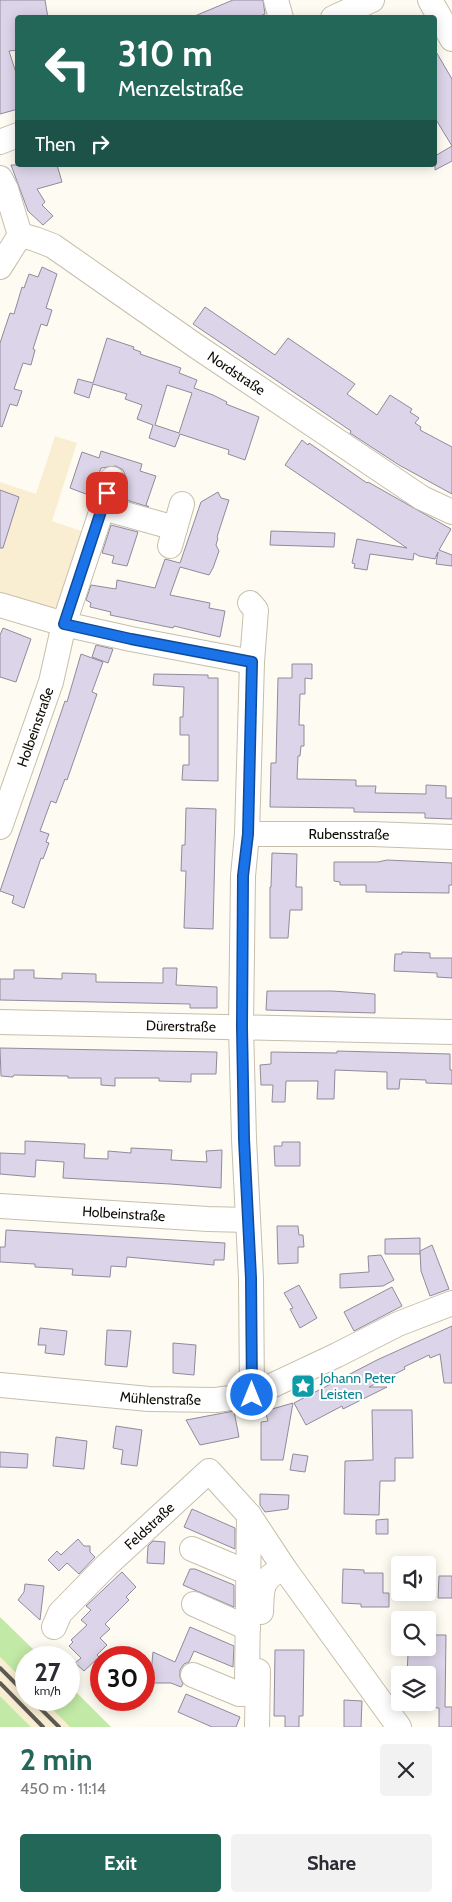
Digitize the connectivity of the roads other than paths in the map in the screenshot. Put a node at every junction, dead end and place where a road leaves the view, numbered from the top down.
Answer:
1 (276, 0) edge
2 (372, 0) edge
3 (430, 0) edge
4 (280, 15) edge
5 (339, 15) edge
6 (452, 39) edge
7 (15, 136) edge
8 (0, 142) edge
9 (0, 178) edge
10 (20, 235) junction
11 (0, 267) edge
12 (112, 479) dead end
13 (182, 504) dead end
14 (103, 508) junction
15 (452, 512) edge
16 (250, 603) dead end
17 (0, 606) edge
18 (64, 624) junction
19 (252, 662) junction
20 (0, 827) edge
21 (248, 834) junction
22 (452, 837) edge
23 (0, 1022) edge
24 (242, 1027) junction
25 (452, 1032) edge
26 (0, 1206) edge
27 (248, 1220) junction
28 (452, 1302) edge
29 (0, 1385) edge
30 (252, 1395) junction
31 (249, 1516) junction
32 (192, 1549) dead end
33 (284, 1568) junction
34 (249, 1573) junction
35 (194, 1604) dead end
36 (54, 1628) dead end
37 (248, 1628) junction
38 (193, 1675) dead end
39 (257, 1727) edge
40 (400, 1727) edge

1 - 4 street
2 - 5 street
3 - 6 street
7 - 8 street
9 - 10 street
10 - 11 street
10 - 15 street, Nordstraße
12 - 14 street, Holbeinstraße
13 - 14 street
14 - 18 street, Holbeinstraße
16 - 19 street
17 - 18 street
18 - 19 street
18 - 20 street, Holbeinstraße
19 - 21 street
21 - 22 street, Rubensstraße
21 - 24 street
23 - 24 street, Dürerstraße
24 - 25 street, Dürerstraße
24 - 27 street
26 - 27 street, Holbeinstraße
27 - 30 street
28 - 30 street, Mühlenstraße
29 - 30 street, Mühlenstraße
31 - 33 street, Feldstraße
31 - 34 street
31 - 36 street, Feldstraße
32 - 34 street
33 - 39 street
33 - 40 street, Feldstraße
34 - 37 street
35 - 37 street
37 - 38 street

